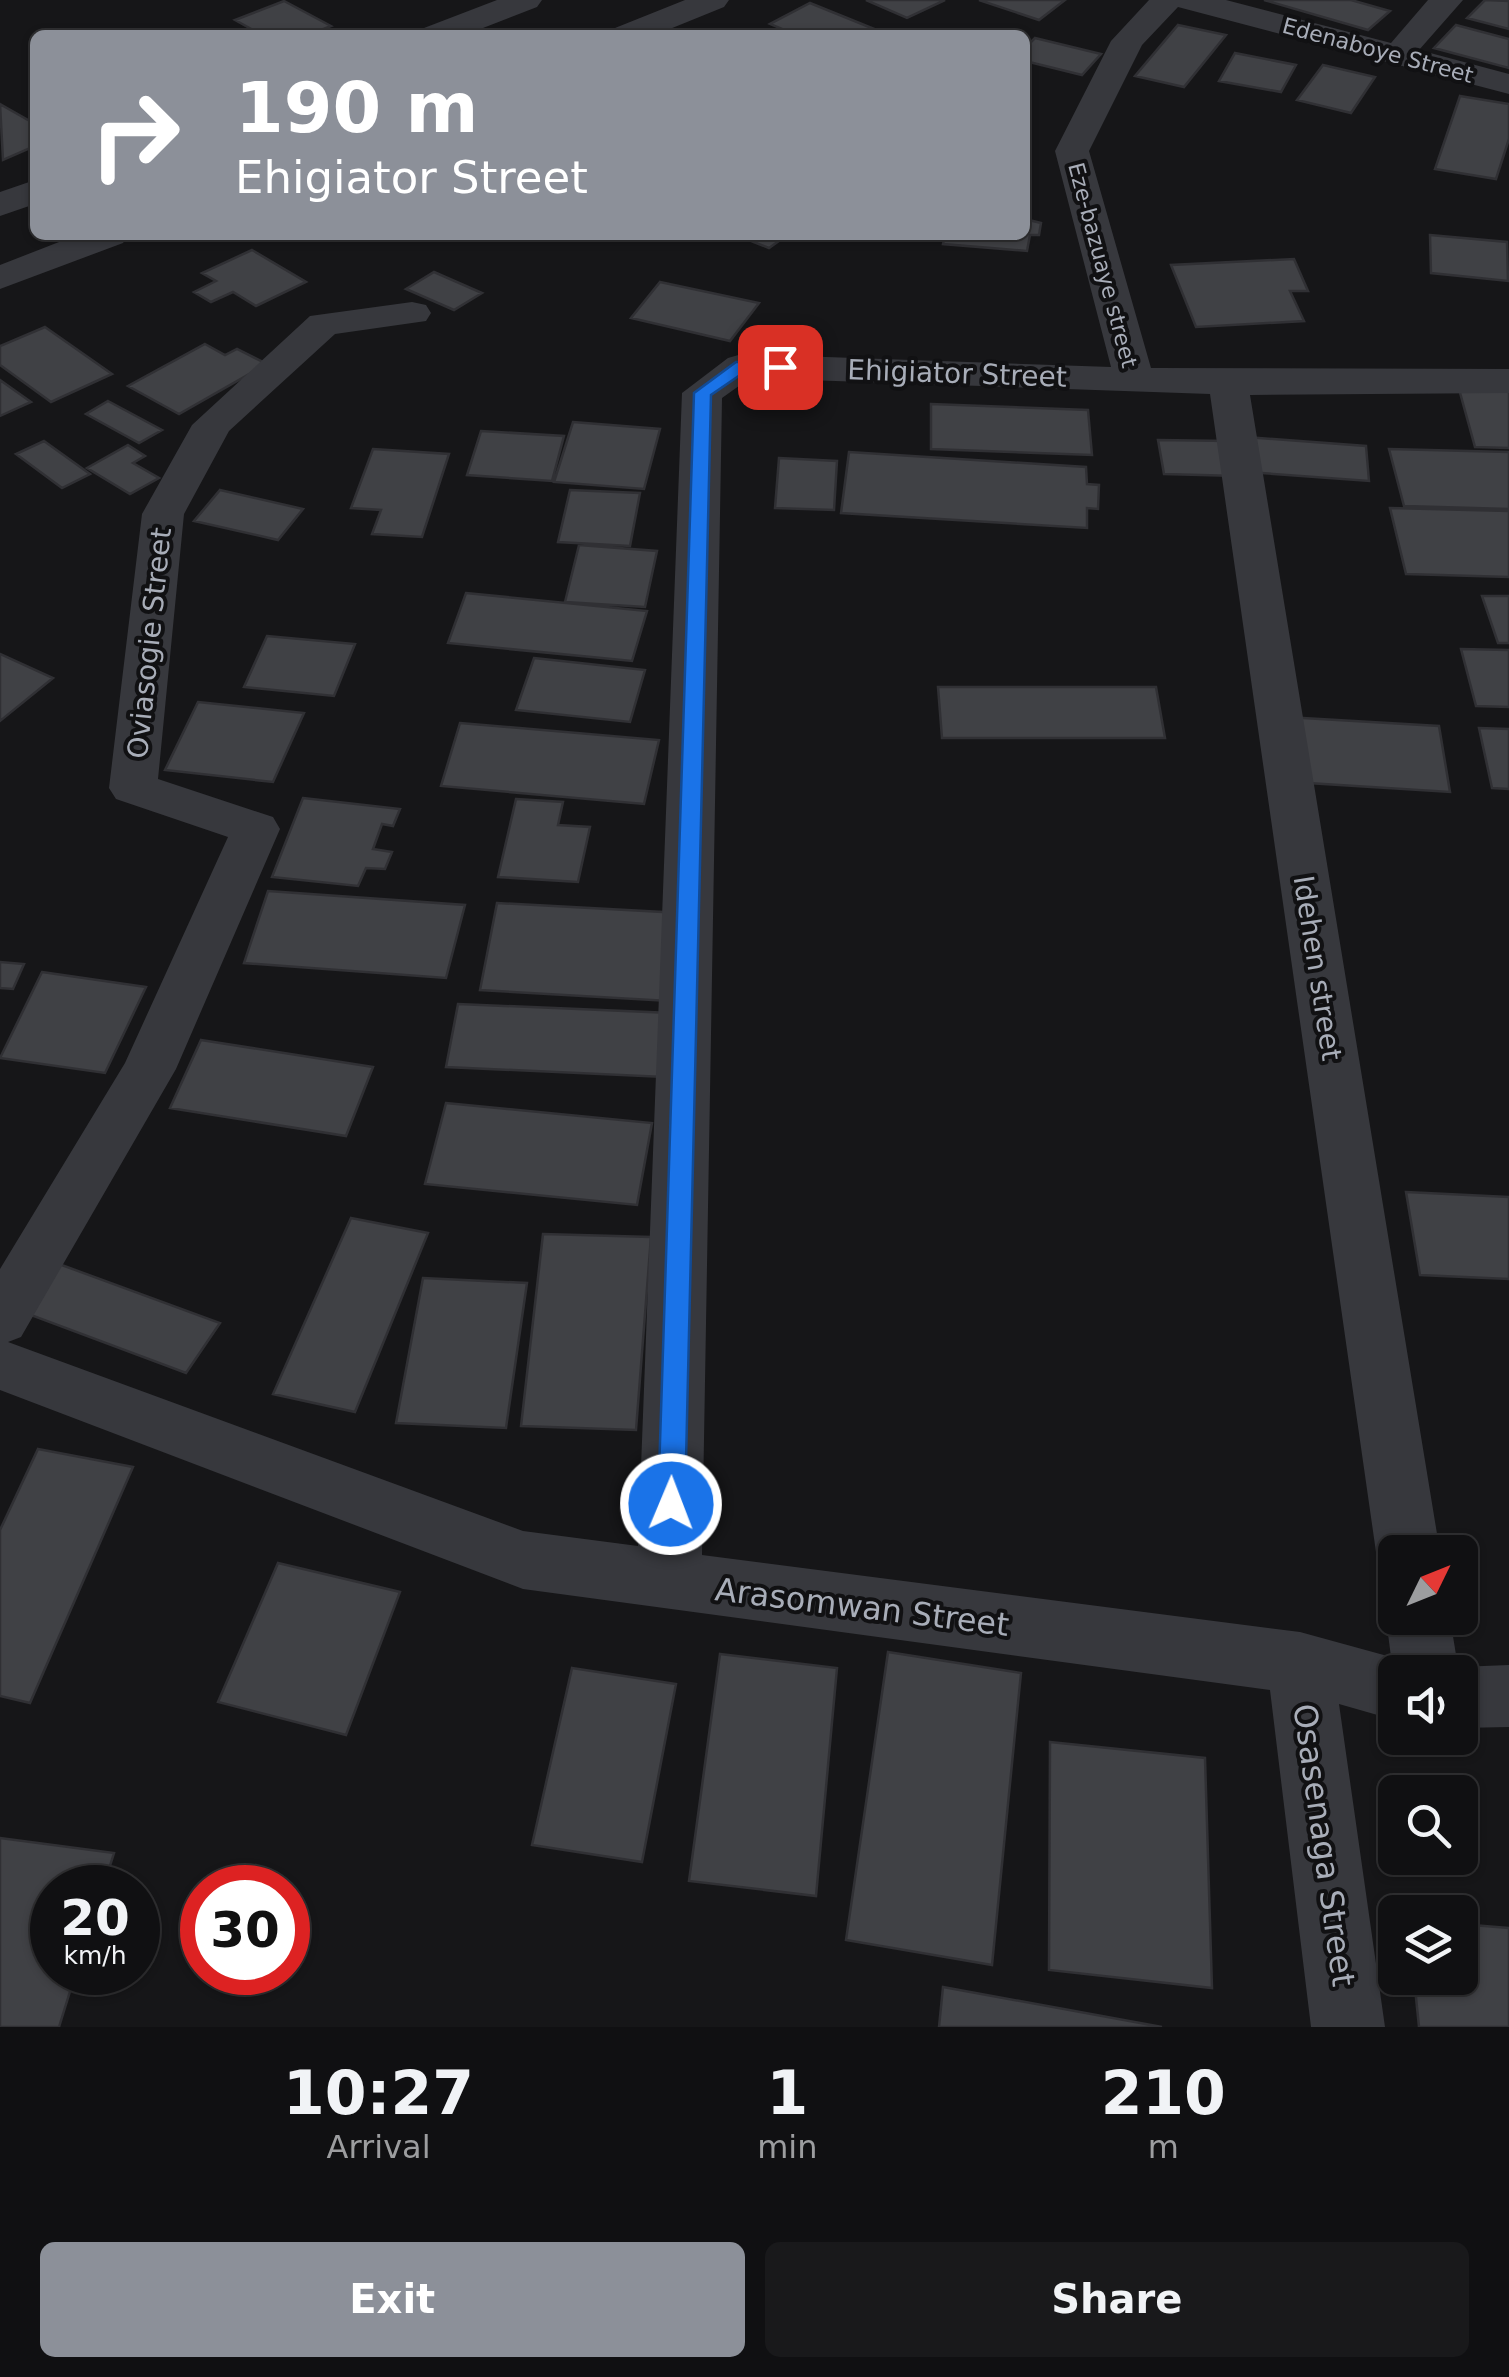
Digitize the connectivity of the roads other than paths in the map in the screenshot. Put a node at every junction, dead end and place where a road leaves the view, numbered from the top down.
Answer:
1 (526, 0) edge
2 (713, 0) edge
3 (1167, 0) edge
4 (1189, 0) edge
5 (1447, 0) edge
6 (449, 30) edge
7 (640, 30) edge
8 (1397, 58) junction
9 (1509, 84) edge
10 (30, 193) edge
11 (0, 204) edge
12 (97, 240) edge
13 (0, 278) edge
14 (412, 313) dead end
15 (1134, 379) junction
16 (1509, 381) edge
17 (1228, 382) junction
18 (0, 1320) edge
19 (0, 1364) edge
20 (1405, 1535) edge
21 (669, 1582) junction
22 (1300, 1663) junction
23 (1378, 1684) edge
24 (1509, 1696) edge
25 (1478, 1697) edge
26 (1348, 2027) edge

1 - 6 street
2 - 7 street
3 - 15 street, Eze-bazuaye street
4 - 8 street, Edenaboye Street
5 - 8 street
8 - 9 street, Edenaboye Street
10 - 11 street
12 - 13 street
14 - 18 street, Oviasogie Street
15 - 17 street, Ehigiator Street
15 - 21 street, Ehigiator Street
16 - 17 street, Ehigiator Street
17 - 20 street, Idehen street
19 - 21 street, Arasomwan Street
21 - 22 street, Arasomwan Street
22 - 23 street, Arasomwan Street
22 - 26 street, Osasenaga Street
24 - 25 street

